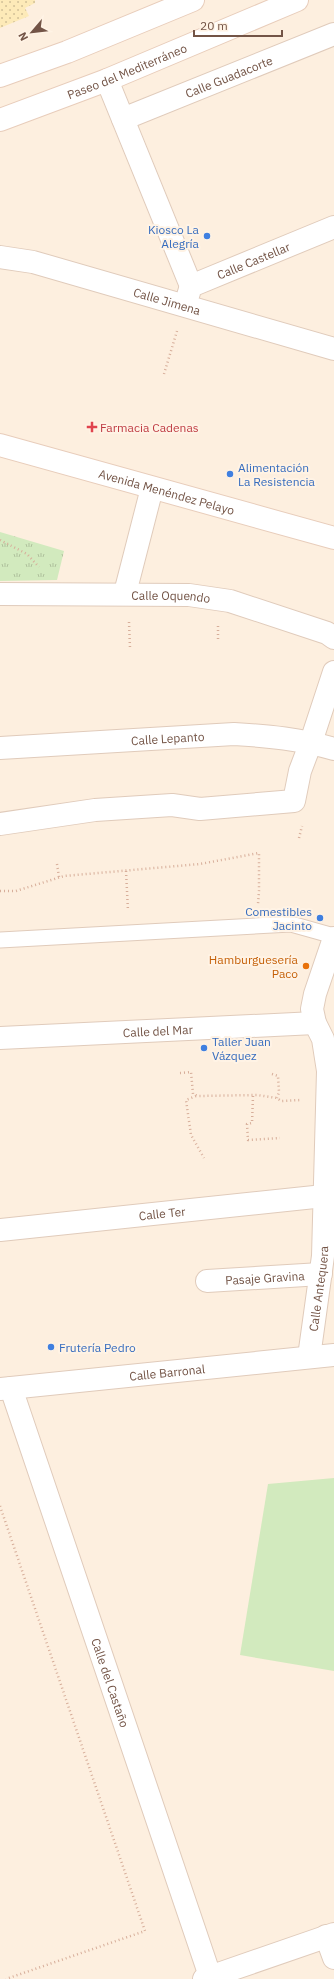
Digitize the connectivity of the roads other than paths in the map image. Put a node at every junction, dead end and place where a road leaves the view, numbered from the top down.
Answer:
1 (193, 0) edge
2 (297, 0) edge
3 (334, 34) edge
4 (0, 76) edge
5 (107, 80) junction
6 (123, 119) junction
7 (0, 120) edge
8 (334, 226) edge
9 (0, 257) edge
10 (188, 296) junction
11 (334, 349) edge
12 (0, 445) edge
13 (152, 488) junction
14 (334, 538) edge
15 (125, 593) junction
16 (0, 594) edge
17 (334, 638) edge
18 (334, 672) edge
19 (311, 742) junction
20 (0, 748) edge
21 (334, 749) edge
22 (0, 824) edge
23 (334, 937) edge
24 (0, 940) edge
25 (315, 1023) junction
26 (0, 1038) edge
27 (331, 1071) edge
28 (324, 1196) junction
29 (0, 1230) edge
30 (322, 1274) junction
31 (207, 1281) dead end
32 (334, 1355) edge
33 (309, 1357) junction
34 (6, 1389) edge
35 (330, 1935) edge
36 (334, 1958) edge
37 (209, 1978) edge

1 - 4 street
2 - 5 street, Paseo del Mediterráneo
3 - 6 street, Calle Guadacorte
5 - 6 street
5 - 7 street, Paseo del Mediterráneo
6 - 10 street
8 - 10 street, Calle Castellar
9 - 10 street, Calle Jimena
10 - 11 street, Calle Jimena
12 - 13 street, Avenida Menéndez Pelayo
13 - 14 street, Avenida Menéndez Pelayo
13 - 15 street
15 - 16 street, Calle Oquendo
15 - 17 street, Calle Oquendo
18 - 19 street
19 - 20 street, Calle Lepanto
19 - 21 street, Calle Lepanto
19 - 22 street
23 - 24 lane
23 - 25 street, Calle Antequera
25 - 26 street, Calle del Mar
25 - 27 street, Calle Antequera
27 - 28 street, Calle Antequera
28 - 29 street, Calle Ter
28 - 30 street, Calle Antequera
30 - 31 street, Pasaje Gravina
30 - 33 street, Calle Antequera
32 - 33 street, Calle Barronal
33 - 34 street, Calle Barronal
34 - 37 street, Calle del Castaño
35 - 36 street
35 - 37 street

